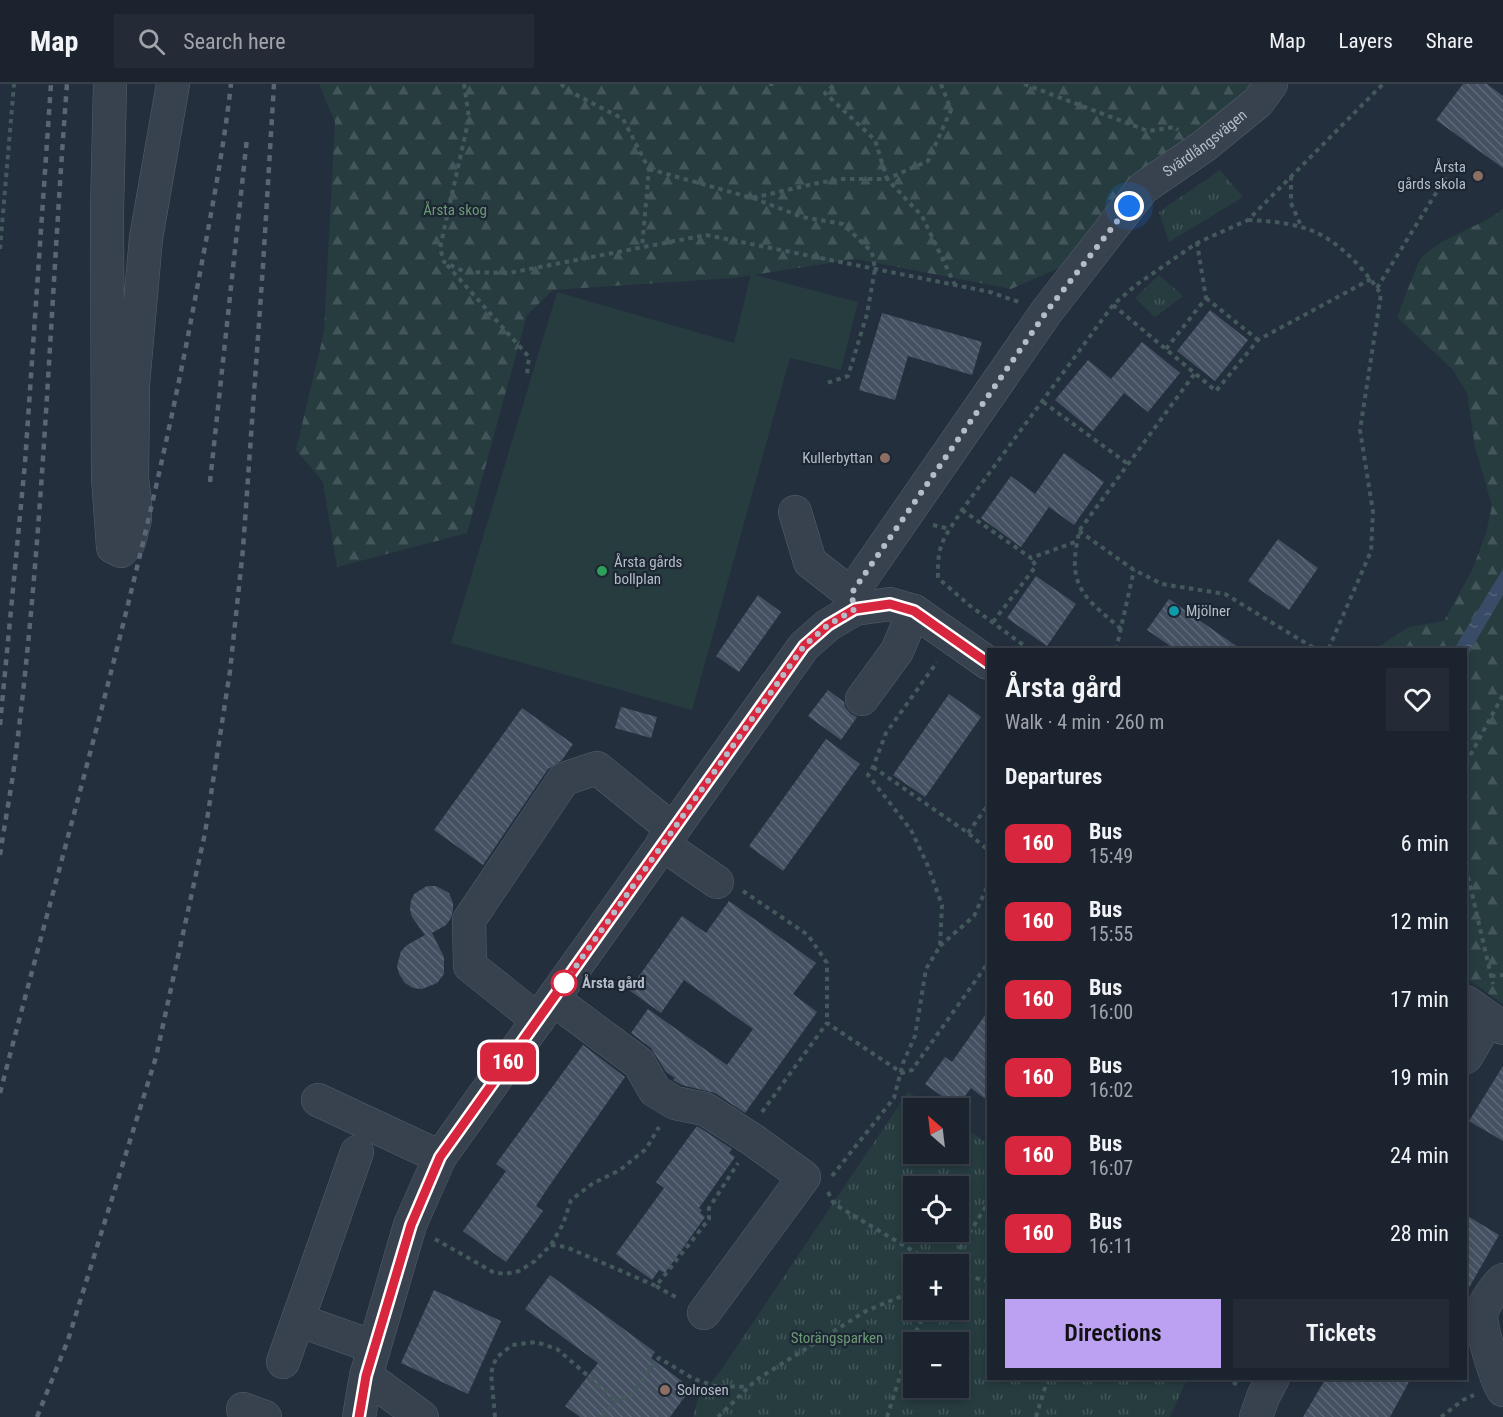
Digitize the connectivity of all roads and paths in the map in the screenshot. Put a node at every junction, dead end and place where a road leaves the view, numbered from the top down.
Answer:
1 (14, 84) edge
2 (110, 84) edge
3 (173, 84) edge
4 (464, 84) edge
5 (561, 84) edge
6 (769, 84) edge
7 (774, 84) edge
8 (835, 84) edge
9 (941, 84) edge
10 (1024, 84) edge
11 (1271, 84) edge
12 (1383, 84) edge
13 (1204, 146) junction
14 (649, 169) junction
15 (1451, 169) dead end
16 (1291, 175) junction
17 (887, 179) junction
18 (752, 198) junction
19 (1248, 220) junction
20 (1302, 228) junction
21 (1197, 243) junction
22 (642, 247) junction
23 (0, 249) edge
24 (444, 262) junction
25 (875, 269) junction
26 (1371, 279) junction
27 (955, 285) junction
28 (1377, 288) junction
29 (1206, 298) junction
30 (1113, 305) junction
31 (1047, 311) junction
32 (1258, 340) junction
33 (1166, 349) junction
34 (1195, 373) junction
35 (528, 374) dead end
36 (826, 383) dead end
37 (1043, 402) junction
38 (1128, 464) junction
39 (962, 510) junction
40 (795, 512) dead end
41 (1079, 531) junction
42 (1078, 541) junction
43 (1031, 558) junction
44 (1134, 570) junction
45 (853, 602) junction
46 (914, 611) junction
47 (993, 622) junction
48 (1121, 629) junction
49 (953, 638) junction
50 (1027, 648) edge
51 (1116, 648) edge
52 (1314, 648) edge
53 (1329, 648) edge
54 (987, 662) edge
55 (1503, 695) edge
56 (862, 699) dead end
57 (1467, 762) edge
58 (873, 767) junction
59 (987, 806) edge
60 (968, 833) junction
61 (667, 836) junction
62 (987, 849) edge
63 (1467, 872) edge
64 (717, 882) joint
65 (987, 887) edge
66 (940, 946) junction
67 (987, 964) edge
68 (1503, 975) edge
69 (1491, 976) junction
70 (545, 1009) junction
71 (1486, 1016) edge
72 (827, 1023) junction
73 (1467, 1055) edge
74 (902, 1073) junction
75 (318, 1100) dead end
76 (675, 1103) junction
77 (749, 1138) junction
78 (357, 1152) dead end
79 (440, 1157) junction
80 (831, 1178) dead end
81 (825, 1186) dead end
82 (987, 1205) edge
83 (411, 1225) junction
84 (551, 1245) junction
85 (918, 1254) edge
86 (956, 1254) edge
87 (969, 1277) edge
88 (1503, 1280) edge
89 (987, 1281) edge
90 (903, 1296) edge
91 (704, 1313) dead end
92 (298, 1320) junction
93 (921, 1320) edge
94 (370, 1361) junction
95 (283, 1362) dead end
96 (1047, 1380) edge
97 (1272, 1380) edge
98 (749, 1387) junction
99 (1502, 1388) edge
100 (616, 1400) junction
101 (359, 1417) edge
102 (422, 1417) edge
103 (495, 1417) edge
104 (603, 1417) edge
105 (718, 1417) edge
106 (887, 1417) edge
107 (1036, 1417) edge
108 (1256, 1417) edge
109 (1441, 1417) edge

1 - 23 path
2 - 3 street
4 - 24 path
5 - 14 path
6 - 7 path
8 - 17 path
9 - 17 path
10 - 13 path
11 - 13 street, Svärdlångsvägen
12 - 16 path
13 - 31 street, Svärdlångsvägen
14 - 18 path
14 - 22 path
15 - 28 path
16 - 19 path
16 - 20 path
17 - 18 path
17 - 27 path
18 - 25 path
19 - 20 path
19 - 21 path
20 - 26 path
21 - 29 path
21 - 30 path
22 - 24 path
22 - 25 path
24 - 35 path
25 - 27 path
25 - 36 path
26 - 28 path
26 - 32 path
27 - 31 path
28 - 53 path
29 - 32 path
29 - 33 path
30 - 33 path
30 - 37 path
31 - 45 street, Svärdlångsvägen
32 - 34 path
33 - 34 path
34 - 38 path
37 - 38 path
37 - 39 path
38 - 41 path
39 - 43 path
39 - 47 path
40 - 45 street
41 - 42 path
41 - 44 path
42 - 43 path
42 - 48 path
43 - 47 path
44 - 48 path
44 - 52 path
45 - 46 street, Svärdlångsvägen
45 - 61 street, Svärdlångsvägen
46 - 49 street, Svärdlångsvägen
46 - 56 street
47 - 50 path
48 - 51 path
49 - 54 street, Svärdlångsvägen
49 - 58 path
55 - 57 path
58 - 60 path
58 - 66 path
59 - 60 path
60 - 62 path
61 - 64 street
61 - 70 street, Svärdlångsvägen
61 - 70 street
63 - 69 path
64 - 72 path
65 - 66 path
66 - 74 path
67 - 74 path
68 - 69 path
69 - 71 path
70 - 76 street
70 - 79 street, Svärdlångsvägen
71 - 73 street
72 - 74 path
72 - 77 path
74 - 80 path
75 - 79 street
76 - 77 street
76 - 84 path
77 - 84 path
77 - 91 street
78 - 92 street
79 - 83 street, Svärdlångsvägen
81 - 85 path
82 - 86 path
83 - 84 path
83 - 94 street, Svärdlångsvägen
87 - 89 path
88 - 99 street
90 - 98 path
92 - 94 street
92 - 95 street
93 - 106 path
94 - 101 street, Svärdlångsvägen
94 - 102 street
96 - 107 path
97 - 108 street
98 - 100 path
98 - 105 path
99 - 109 path
100 - 103 path
100 - 104 path

